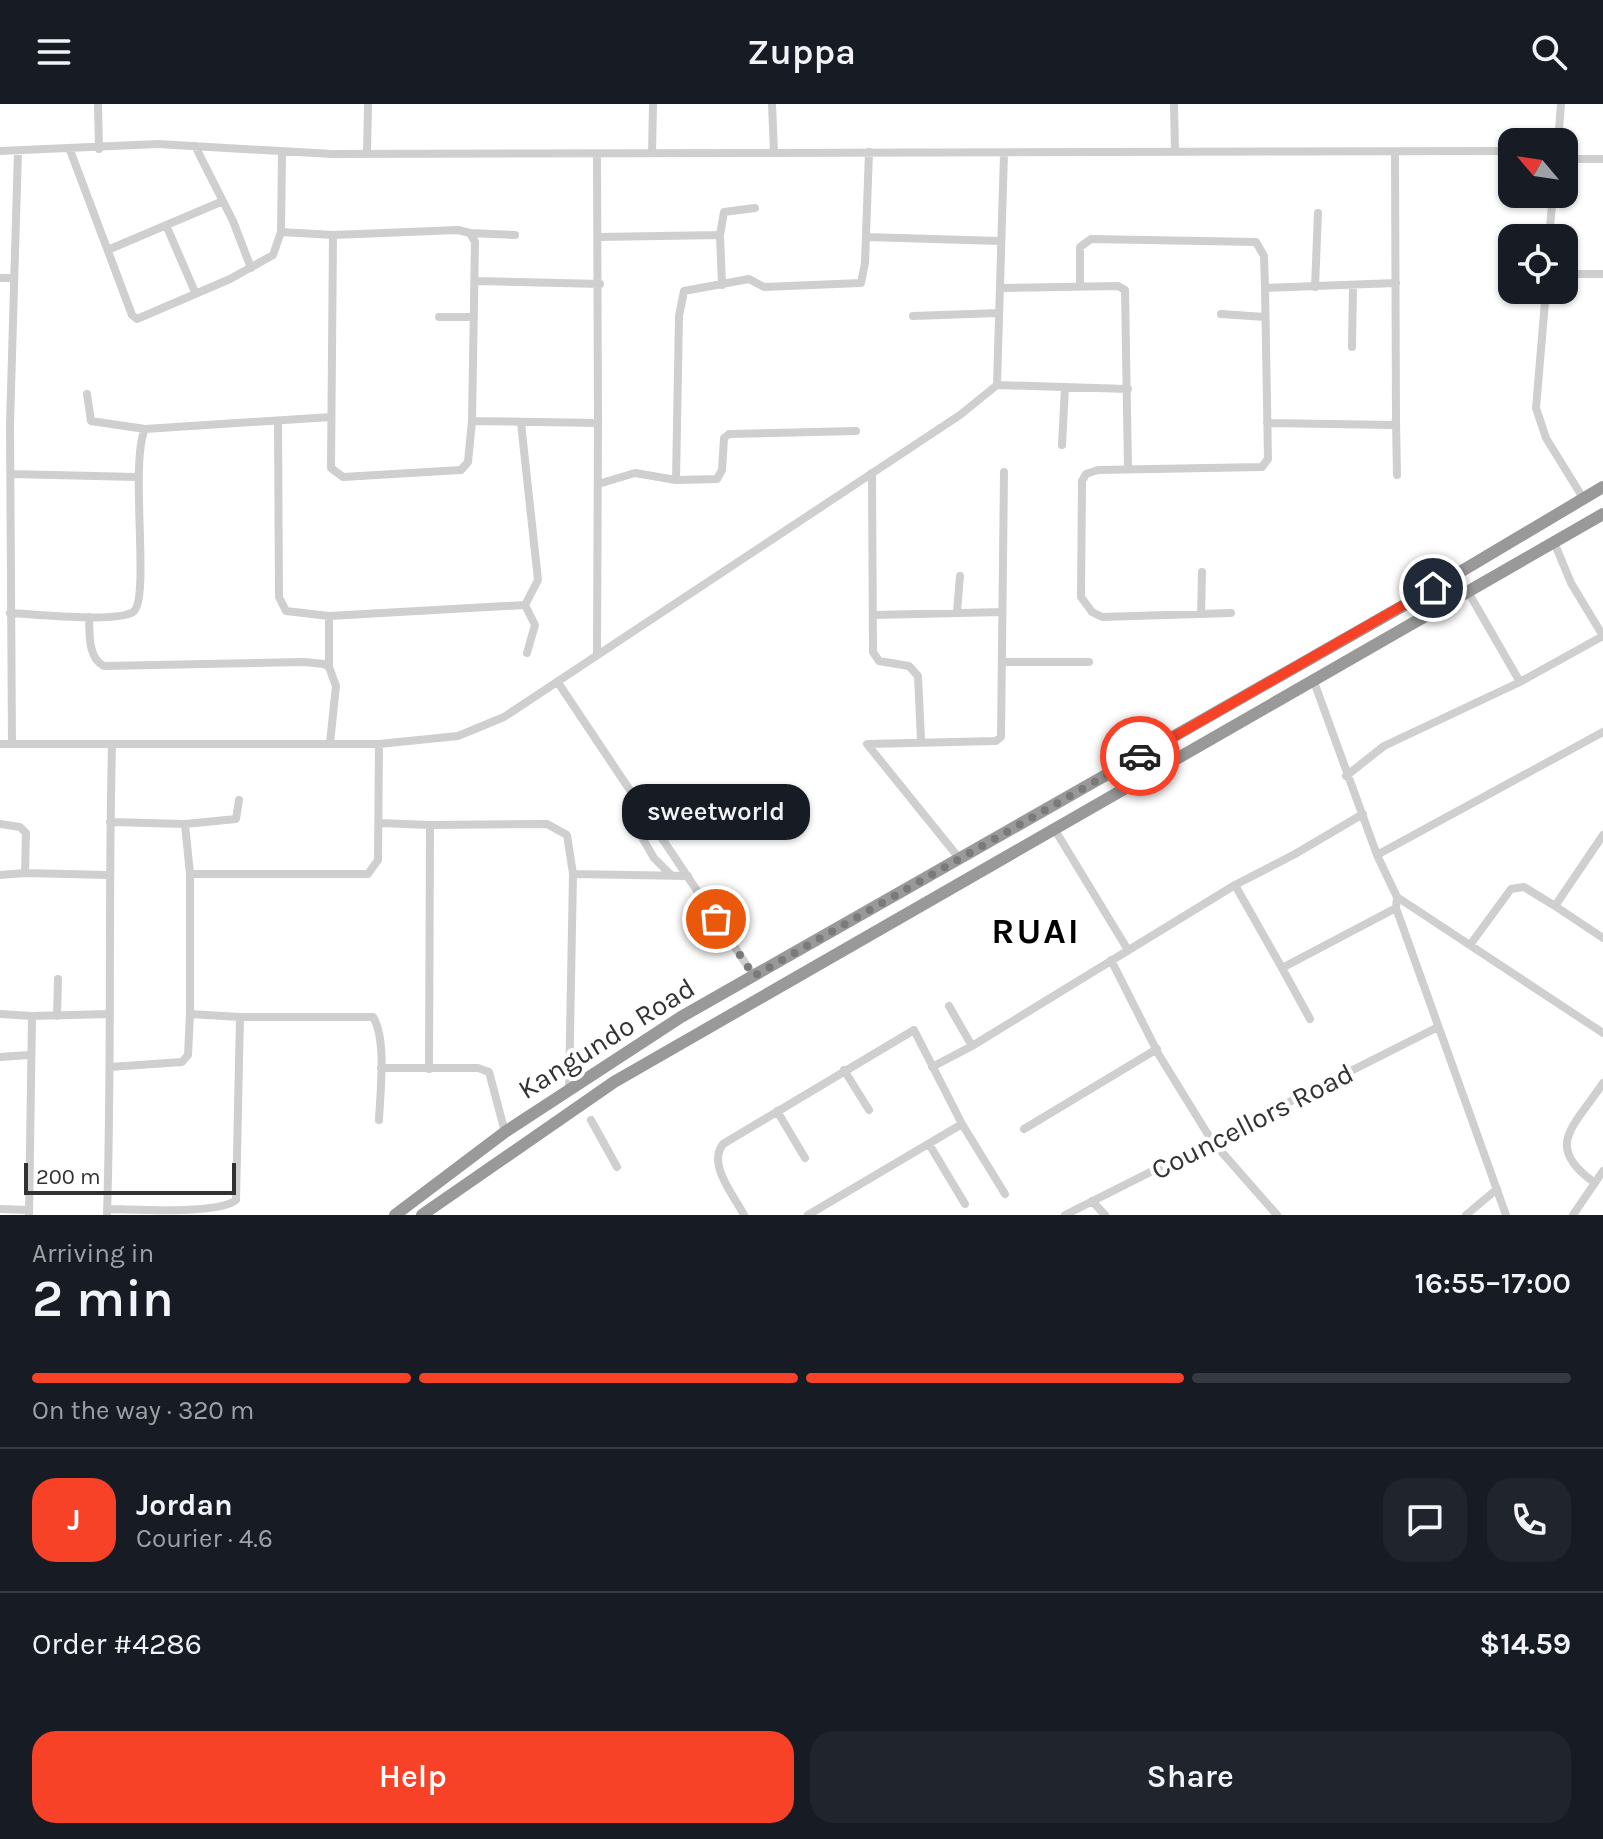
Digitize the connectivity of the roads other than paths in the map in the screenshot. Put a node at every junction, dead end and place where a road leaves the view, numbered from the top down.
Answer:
1 (98, 104) edge
2 (368, 104) edge
3 (653, 104) edge
4 (772, 104) edge
5 (1174, 104) edge
6 (1561, 104) edge
7 (1559, 128) edge
8 (195, 146) junction
9 (99, 149) junction
10 (70, 150) junction
11 (0, 151) edge
12 (18, 151) junction
13 (1175, 151) junction
14 (1498, 151) edge
15 (282, 152) junction
16 (774, 152) junction
17 (869, 152) junction
18 (367, 153) junction
19 (652, 153) junction
20 (1004, 153) junction
21 (1395, 153) junction
22 (597, 155) junction
23 (1578, 159) edge
24 (1603, 159) edge
25 (223, 201) junction
26 (755, 208) dead end
27 (1318, 213) dead end
28 (166, 225) junction
29 (281, 232) junction
30 (470, 233) junction
31 (333, 235) junction
32 (515, 235) dead end
33 (720, 235) junction
34 (599, 237) junction
35 (866, 237) junction
36 (1000, 241) junction
37 (110, 249) junction
38 (251, 268) junction
39 (1578, 274) edge
40 (1603, 274) edge
41 (0, 278) edge
42 (12, 278) junction
43 (475, 281) junction
44 (1396, 283) junction
45 (600, 284) junction
46 (722, 285) junction
47 (1080, 286) junction
48 (1353, 286) junction
49 (1315, 287) junction
50 (1000, 288) junction
51 (1265, 288) junction
52 (195, 292) junction
53 (1545, 304) edge
54 (999, 313) junction
55 (1221, 314) dead end
56 (913, 316) dead end
57 (439, 317) dead end
58 (474, 317) junction
59 (1265, 317) junction
60 (1352, 347) dead end
61 (997, 385) junction
62 (1065, 387) junction
63 (1128, 389) junction
64 (87, 394) dead end
65 (331, 417) junction
66 (472, 421) junction
67 (278, 422) junction
68 (1396, 422) junction
69 (521, 423) junction
70 (598, 423) junction
71 (1267, 423) junction
72 (5, 424) edge
73 (145, 429) junction
74 (856, 431) dead end
75 (1062, 445) dead end
76 (1128, 470) junction
77 (1004, 472) dead end
78 (872, 473) junction
79 (11, 474) junction
80 (1397, 475) dead end
81 (137, 477) junction
82 (676, 480) junction
83 (598, 484) junction
84 (1603, 487) edge
85 (1583, 498) junction
86 (1603, 514) edge
87 (1547, 520) junction
88 (1555, 541) junction
89 (1202, 572) dead end
90 (960, 576) dead end
91 (1467, 590) junction
92 (525, 605) junction
93 (957, 612) junction
94 (1002, 612) junction
95 (10, 613) junction
96 (1231, 613) dead end
97 (1201, 614) junction
98 (874, 615) junction
99 (329, 616) junction
100 (89, 617) junction
101 (1603, 636) edge
102 (527, 653) dead end
103 (597, 655) junction
104 (1003, 662) junction
105 (1089, 662) dead end
106 (5, 667) edge
107 (329, 667) junction
108 (1313, 679) junction
109 (1520, 682) junction
110 (559, 684) junction
111 (1603, 732) edge
112 (921, 740) junction
113 (330, 743) junction
114 (0, 744) edge
115 (12, 744) junction
116 (379, 744) junction
117 (112, 745) junction
118 (1346, 776) junction
119 (239, 800) dead end
120 (1363, 814) junction
121 (110, 822) junction
122 (379, 823) junction
123 (0, 824) edge
124 (185, 824) junction
125 (430, 825) junction
126 (636, 827) dead end
127 (1058, 835) dead end
128 (1603, 835) edge
129 (1377, 855) junction
130 (959, 858) junction
131 (25, 873) junction
132 (190, 874) junction
133 (573, 874) junction
134 (0, 875) edge
135 (108, 875) junction
136 (672, 876) junction
137 (688, 876) junction
138 (1235, 885) junction
139 (1397, 897) junction
140 (1555, 906) junction
141 (1396, 908) junction
142 (1603, 938) edge
143 (1470, 945) junction
144 (1128, 950) junction
145 (1111, 960) junction
146 (1282, 968) junction
147 (754, 976) junction
148 (58, 979) dead end
149 (949, 1006) dead end
150 (0, 1014) edge
151 (110, 1014) junction
152 (190, 1014) junction
153 (32, 1016) junction
154 (57, 1016) junction
155 (240, 1017) junction
156 (1310, 1019) dead end
157 (1438, 1027) junction
158 (1603, 1033) edge
159 (972, 1046) junction
160 (1157, 1049) junction
161 (29, 1055) junction
162 (0, 1057) edge
163 (110, 1067) junction
164 (932, 1067) junction
165 (381, 1068) junction
166 (429, 1069) junction
167 (844, 1070) junction
168 (1603, 1083) edge
169 (569, 1088) junction
170 (869, 1110) dead end
171 (777, 1111) junction
172 (379, 1120) dead end
173 (591, 1120) dead end
174 (962, 1124) junction
175 (1024, 1129) dead end
176 (505, 1132) junction
177 (1212, 1141) junction
178 (929, 1144) junction
179 (805, 1158) dead end
180 (617, 1167) dead end
181 (1603, 1171) edge
182 (1595, 1183) junction
183 (1497, 1189) junction
184 (423, 1192) junction
185 (1005, 1194) dead end
186 (1092, 1201) junction
187 (965, 1204) dead end
188 (434, 1205) junction
189 (0, 1209) edge
190 (107, 1212) edge
191 (185, 1212) edge
192 (29, 1213) edge
193 (395, 1215) edge
194 (422, 1215) edge
195 (744, 1215) edge
196 (808, 1215) edge
197 (1065, 1215) edge
198 (1105, 1215) edge
199 (1277, 1215) edge
200 (1466, 1215) edge
201 (1506, 1215) edge
202 (1573, 1215) edge

1 - 9 street
2 - 18 street
3 - 19 street
4 - 16 street
5 - 13 street
6 - 7 street
8 - 9 street
8 - 15 street
8 - 25 street
9 - 10 street
10 - 12 street
10 - 37 street
11 - 12 street
12 - 42 street
13 - 20 street
13 - 21 street
14 - 21 street
15 - 18 street
15 - 29 street
16 - 17 street
16 - 19 street
17 - 20 street
17 - 35 street
18 - 22 street
19 - 22 street
20 - 36 street
21 - 44 street
22 - 34 street
23 - 24 street
25 - 28 street
25 - 38 street
26 - 33 street
27 - 49 street
28 - 37 street
28 - 52 street
29 - 31 street
29 - 38 street
30 - 31 street
30 - 32 street
30 - 43 street
31 - 65 street
33 - 34 street
33 - 46 street
34 - 45 street
35 - 36 street
35 - 46 street
36 - 50 street
37 - 52 street
38 - 52 street
39 - 40 street
41 - 42 street
42 - 72 street
43 - 45 street
43 - 58 street
44 - 48 street
44 - 68 street
45 - 70 street
46 - 82 street
47 - 50 street
47 - 51 street
47 - 63 street
48 - 49 street
48 - 60 street
49 - 51 street
50 - 54 street
51 - 59 street
53 - 85 street
54 - 56 street
54 - 61 street
55 - 59 street
57 - 58 street
58 - 66 street
59 - 71 street
61 - 62 street
61 - 78 street
62 - 63 street
62 - 75 street
63 - 76 street
64 - 73 street
65 - 66 street
65 - 67 street
66 - 69 street
67 - 73 street
67 - 99 street
68 - 71 street
68 - 80 street
69 - 70 street
69 - 92 street
70 - 83 street
71 - 76 street
72 - 79 street
73 - 81 street
74 - 82 street
76 - 97 street
77 - 94 street
78 - 98 street
78 - 103 street
79 - 81 street
79 - 95 street
81 - 100 street
82 - 83 street
83 - 103 street
84 - 85 highway, Kangundo Road
85 - 87 highway, Kangundo Road
86 - 88 highway, Kangundo Road
87 - 88 highway
87 - 130 highway, Kangundo Road
88 - 91 highway, Kangundo Road
88 - 101 street
89 - 97 street
90 - 93 street
91 - 108 highway, Kangundo Road
91 - 109 street
92 - 99 street
92 - 102 street
93 - 94 street
93 - 98 street
94 - 104 street
95 - 100 street
95 - 106 street
96 - 97 street
98 - 112 street
99 - 107 street
100 - 107 street
101 - 109 street
103 - 110 street
104 - 105 street
104 - 112 street
106 - 115 street
107 - 113 street
108 - 118 street
108 - 188 highway, Kangundo Road
109 - 118 street
110 - 116 street
110 - 137 street
111 - 129 street
112 - 130 street
113 - 116 street
113 - 117 street
114 - 115 street
115 - 117 street
116 - 122 street
117 - 121 street
118 - 120 street
119 - 124 street
120 - 129 street
120 - 138 street
121 - 124 street
121 - 135 street
122 - 125 street
122 - 132 street
123 - 131 street
124 - 132 street
125 - 133 street
125 - 166 street
126 - 136 street
127 - 144 street
128 - 140 street
129 - 139 street
130 - 147 highway, Kangundo Road
131 - 134 street
131 - 135 street
132 - 152 street
133 - 136 street
133 - 169 street
135 - 151 street
136 - 137 street
137 - 147 street
138 - 144 street
138 - 146 street
139 - 141 street
139 - 143 street
140 - 142 street
140 - 143 street
141 - 146 street
141 - 157 street
143 - 158 street
144 - 145 street
145 - 159 street
145 - 160 street
146 - 156 street
147 - 169 highway, Kangundo Road
148 - 154 street
149 - 159 street
150 - 153 street
151 - 154 street
151 - 163 street
152 - 155 street
152 - 163 street
153 - 154 street
153 - 161 street
155 - 165 street
155 - 191 street
157 - 177 street, Councellors Road
157 - 183 street
159 - 164 street
160 - 175 street
160 - 177 street
161 - 162 street
161 - 192 street
163 - 190 street
164 - 167 street
164 - 174 street
165 - 166 street
165 - 172 street
166 - 176 street
167 - 170 street
167 - 171 street
168 - 182 street
169 - 176 highway, Kangundo Road
171 - 179 street
171 - 195 street
173 - 180 street
174 - 178 street
174 - 185 street
176 - 184 highway, Kangundo Road
177 - 186 street, Councellors Road
177 - 199 street
178 - 187 street
178 - 196 street
181 - 182 street
182 - 202 street
183 - 200 street
183 - 201 street
184 - 188 highway
184 - 193 highway, Kangundo Road
186 - 197 street, Councellors Road
186 - 198 street
188 - 194 highway, Kangundo Road
189 - 192 street
190 - 191 street

